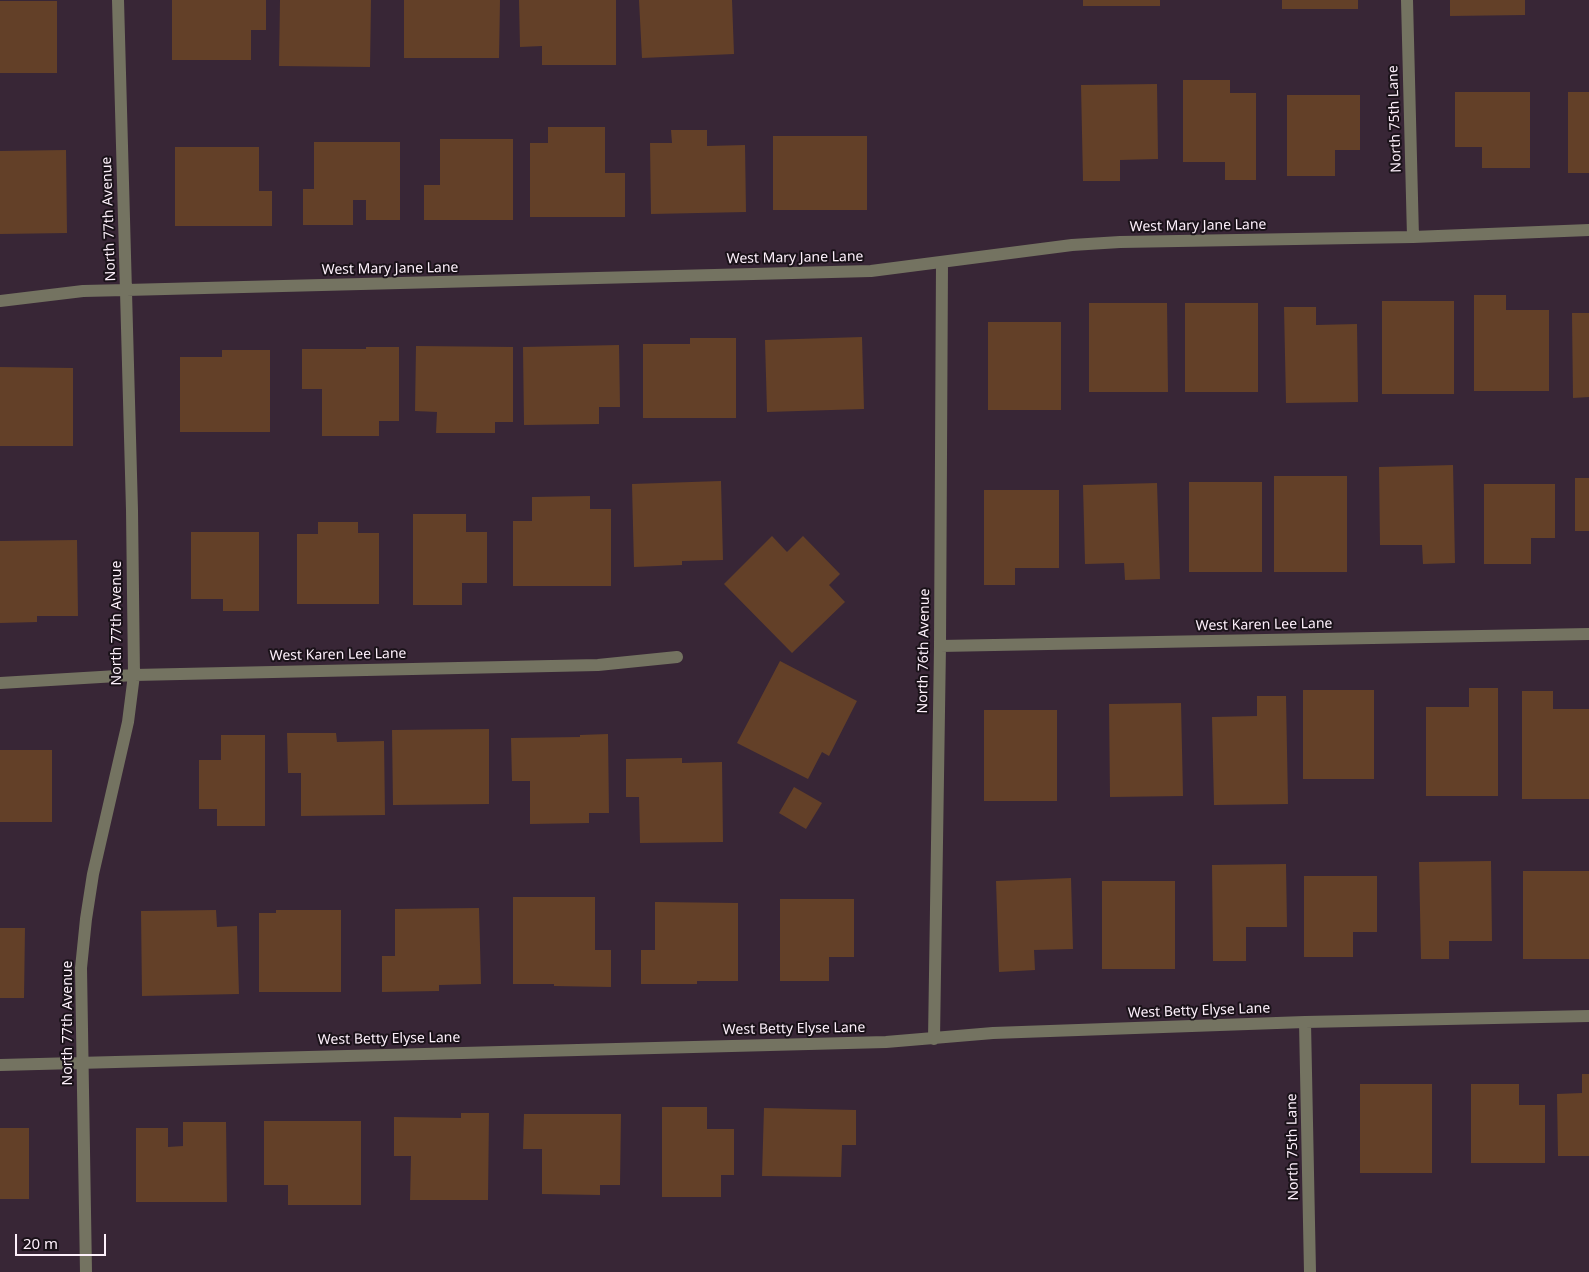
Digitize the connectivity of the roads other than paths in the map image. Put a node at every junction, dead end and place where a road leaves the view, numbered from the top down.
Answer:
1 (118, 0) edge
2 (1407, 0) edge
3 (1589, 230) edge
4 (1413, 237) junction
5 (942, 263) junction
6 (126, 290) junction
7 (0, 301) edge
8 (1589, 634) edge
9 (940, 646) junction
10 (676, 657) dead end
11 (134, 675) junction
12 (0, 683) edge
13 (1589, 1016) edge
14 (1305, 1022) junction
15 (934, 1039) junction
16 (83, 1062) junction
17 (0, 1065) edge
18 (86, 1272) edge
19 (1310, 1272) edge

1 - 6 street, North 77th Avenue
2 - 4 street, North 75th Lane
3 - 4 street, West Mary Jane Lane
4 - 5 street, West Mary Jane Lane
5 - 6 street, West Mary Jane Lane
5 - 9 street, North 76th Avenue
6 - 7 street, West Mary Jane Lane
6 - 11 street, North 77th Avenue
8 - 9 street, West Karen Lee Lane
9 - 15 street, North 76th Avenue
10 - 11 street, West Karen Lee Lane
11 - 12 street, West Karen Lee Lane
11 - 16 street, North 77th Avenue
13 - 14 street, West Betty Elyse Lane
14 - 15 street, West Betty Elyse Lane
14 - 19 street, North 75th Lane
15 - 16 street, West Betty Elyse Lane
16 - 17 street, West Betty Elyse Lane
16 - 18 street, North 77th Avenue

